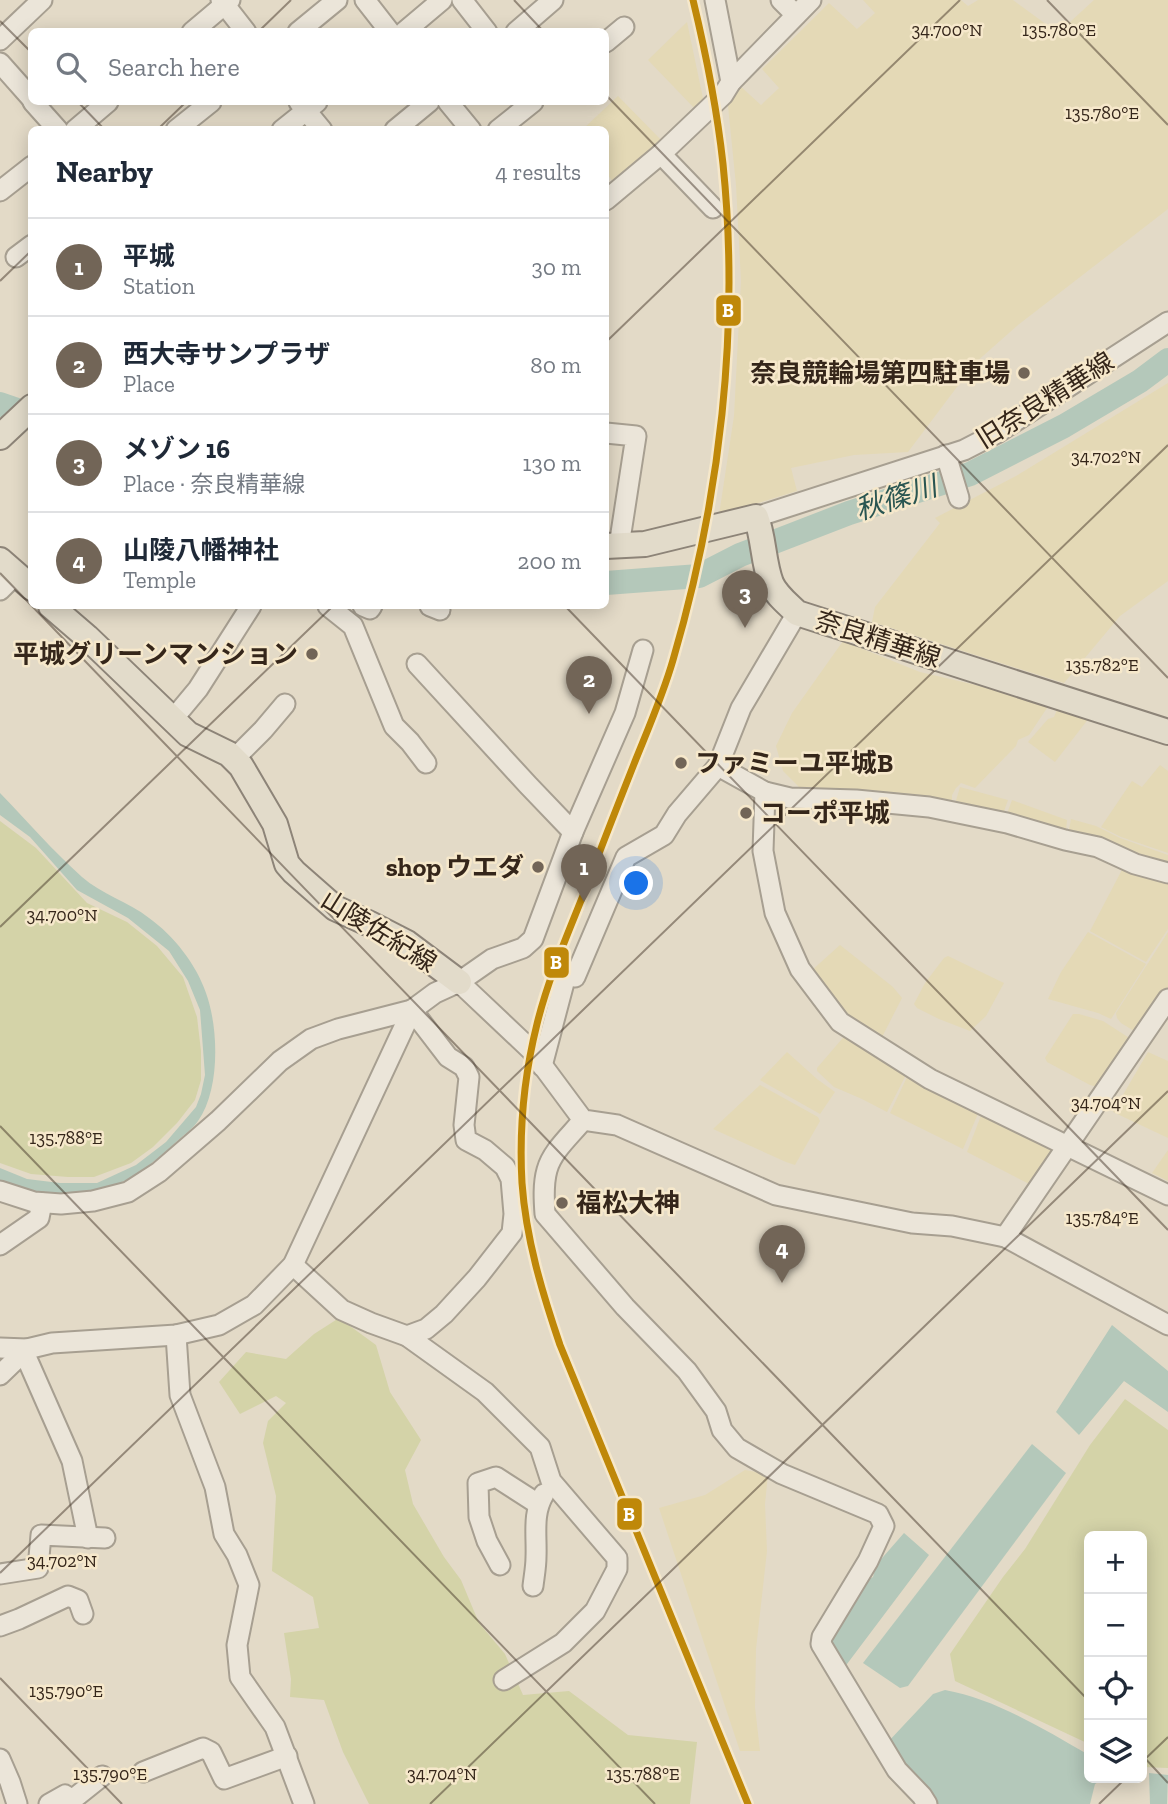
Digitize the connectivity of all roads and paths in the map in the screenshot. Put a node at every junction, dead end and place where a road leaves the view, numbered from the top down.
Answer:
1 (42, 0) edge
2 (337, 0) edge
3 (365, 0) edge
4 (442, 0) edge
5 (462, 0) edge
6 (554, 0) edge
7 (715, 0) edge
8 (780, 0) edge
9 (811, 0) edge
10 (225, 1) edge
11 (796, 15) junction
12 (624, 27) dead end
13 (196, 28) edge
14 (243, 28) edge
15 (303, 28) edge
16 (387, 28) edge
17 (409, 28) edge
18 (484, 28) edge
19 (521, 28) edge
20 (0, 40) edge
21 (609, 40) edge
22 (0, 63) edge
23 (732, 82) junction
24 (28, 95) edge
25 (36, 105) edge
26 (104, 105) edge
27 (207, 105) edge
28 (306, 105) edge
29 (308, 105) edge
30 (425, 105) edge
31 (450, 105) edge
32 (529, 105) edge
33 (55, 126) edge
34 (80, 126) edge
35 (181, 126) edge
36 (286, 126) edge
37 (320, 126) edge
38 (400, 126) edge
39 (468, 126) edge
40 (503, 126) edge
41 (661, 154) junction
42 (28, 169) edge
43 (0, 191) edge
44 (609, 197) edge
45 (713, 208) dead end
46 (28, 248) edge
47 (16, 257) dead end
48 (1168, 322) edge
49 (28, 411) edge
50 (6, 431) edge
51 (609, 433) edge
52 (946, 456) junction
53 (958, 498) dead end
54 (758, 522) junction
55 (612, 546) edge
56 (54, 609) edge
57 (249, 609) edge
58 (332, 609) edge
59 (797, 613) junction
60 (643, 650) dead end
61 (417, 664) dead end
62 (285, 704) dead end
63 (173, 719) junction
64 (1168, 732) edge
65 (234, 759) junction
66 (426, 763) dead end
67 (718, 766) junction
68 (765, 792) junction
69 (573, 832) junction
70 (1168, 873) edge
71 (459, 982) junction
72 (412, 1010) junction
73 (1164, 1012) edge
74 (542, 1066) junction
75 (583, 1121) junction
76 (1068, 1147) junction
77 (0, 1191) edge
78 (1168, 1195) edge
79 (42, 1203) junction
80 (1005, 1237) junction
81 (0, 1245) edge
82 (293, 1265) junction
83 (1168, 1325) edge
84 (176, 1335) junction
85 (407, 1336) junction
86 (0, 1348) edge
87 (25, 1351) junction
88 (0, 1375) edge
89 (551, 1481) junction
90 (538, 1504) junction
91 (500, 1565) dead end
92 (0, 1574) edge
93 (533, 1586) dead end
94 (83, 1614) dead end
95 (0, 1626) edge
96 (504, 1680) dead end
97 (287, 1756) junction
98 (0, 1759) edge
99 (143, 1772) dead end
100 (102, 1776) dead end
101 (17, 1804) edge
102 (49, 1804) edge
103 (304, 1804) edge
104 (928, 1804) edge

1 - 20 street
2 - 15 street
3 - 16 street
4 - 17 street
5 - 18 street
6 - 19 street
7 - 23 street
8 - 11 street
9 - 11 street
10 - 13 street
10 - 14 street
11 - 23 street
12 - 21 street
22 - 24 street
23 - 41 street
25 - 33 street
26 - 34 street
27 - 35 street
28 - 36 street
29 - 37 street
30 - 38 street
31 - 39 street
32 - 40 street
41 - 44 street
41 - 45 street
42 - 43 street
46 - 47 street
48 - 52 street, 旧奈良精華線
49 - 50 main road
51 - 55 street
52 - 53 street
52 - 54 street, 旧奈良精華線
54 - 55 main road
54 - 59 main road, 奈良精華線
56 - 63 main road, 山陵佐紀線
57 - 63 street
58 - 66 street
59 - 64 main road, 奈良精華線
59 - 67 street
60 - 69 street
61 - 69 street
62 - 65 street
63 - 65 main road, 山陵佐紀線
65 - 71 main road, 山陵佐紀線
67 - 68 street
67 - 74 street
68 - 70 street
68 - 76 street
69 - 71 street
71 - 72 street
71 - 74 street
72 - 79 street
72 - 82 street
72 - 85 street
73 - 76 street
74 - 75 street
75 - 80 street
75 - 104 street
76 - 78 street
76 - 80 street
77 - 79 street
79 - 81 street
80 - 83 street
82 - 84 street
82 - 85 street
84 - 87 street
84 - 97 street
85 - 89 street
86 - 87 street
87 - 88 street
87 - 92 street
89 - 90 street
89 - 96 street
90 - 91 street
90 - 93 street
94 - 95 street
97 - 99 street
97 - 103 street
98 - 101 street
100 - 102 street

